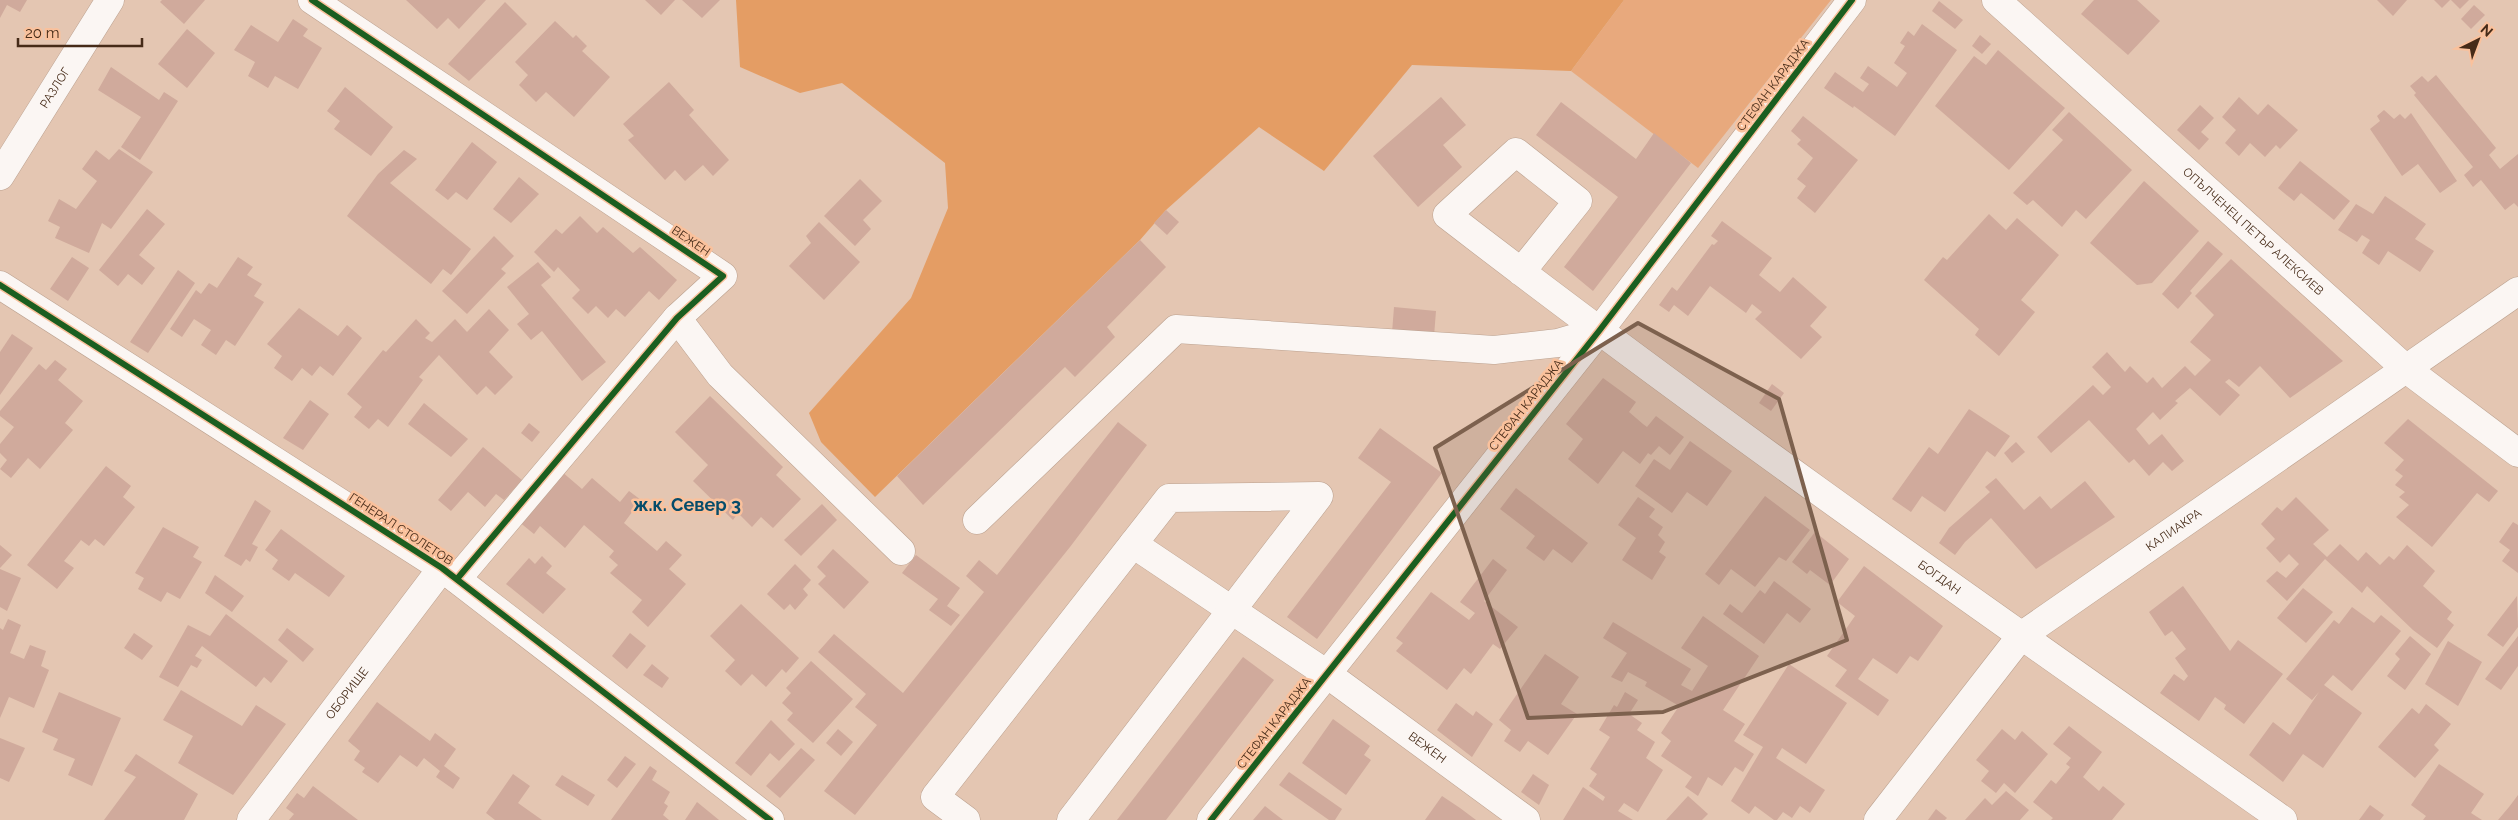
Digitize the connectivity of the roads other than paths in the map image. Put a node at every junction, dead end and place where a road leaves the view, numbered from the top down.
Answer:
1 (110, 0) edge
2 (312, 0) edge
3 (1852, 0) edge
4 (1996, 0) edge
5 (0, 176) edge
6 (1521, 272) junction
7 (0, 285) edge
8 (2518, 291) edge
9 (677, 318) junction
10 (1599, 331) junction
11 (2405, 368) junction
12 (2518, 453) edge
13 (977, 520) dead end
14 (1133, 544) junction
15 (901, 551) dead end
16 (449, 574) junction
17 (1233, 611) junction
18 (2022, 636) junction
19 (1327, 674) junction
20 (251, 820) edge
21 (770, 820) edge
22 (966, 820) edge
23 (1071, 820) edge
24 (1211, 820) edge
25 (1526, 820) edge
26 (1878, 820) edge
27 (2283, 820) edge

1 - 5 street, РАЗЛОГ
2 - 9 street, ВЕЖЕН
3 - 10 street, СТЕФАН КАРАДЖА
4 - 11 street, ОПЪЛЧЕНЕЦ ПЕТЪР АЛЕКСИЕВ
6 - 6 street, БОГДАН
6 - 10 street, БОГДАН
7 - 16 street, ГЕНЕРАЛ СТОЛЕТОВ
8 - 11 street, КАЛИАКРА
9 - 15 street
9 - 16 street, ВЕЖЕН
10 - 13 street
10 - 18 street, БОГДАН
10 - 19 street, СТЕФАН КАРАДЖА
11 - 12 street, ОПЪЛЧЕНЕЦ ПЕТЪР АЛЕКСИЕВ
11 - 18 street, КАЛИАКРА
14 - 17 street, ВЕЖЕН
14 - 17 street
14 - 22 street
16 - 20 street, ОБОРИЩЕ
16 - 21 street, ГЕНЕРАЛ СТОЛЕТОВ
17 - 19 street, ВЕЖЕН
17 - 23 street
18 - 26 street, КАЛИАКРА
18 - 27 street, БОГДАН
19 - 24 street, СТЕФАН КАРАДЖА
19 - 25 street, ВЕЖЕН

